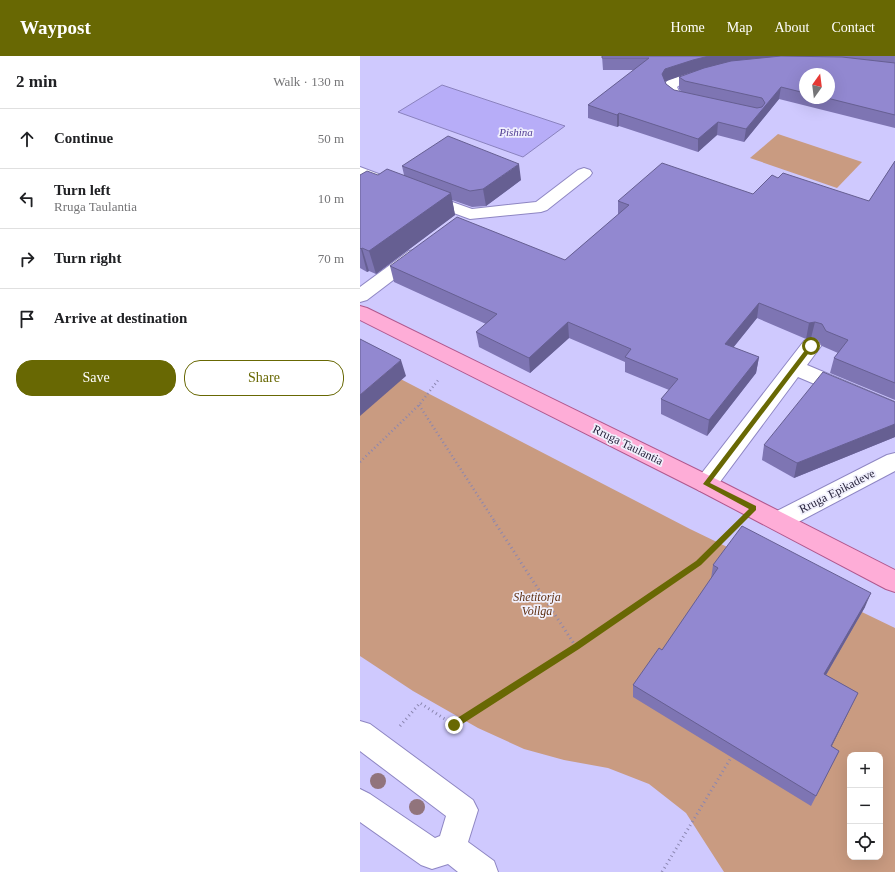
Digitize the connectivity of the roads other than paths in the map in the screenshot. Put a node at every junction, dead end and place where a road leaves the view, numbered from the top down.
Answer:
1 (718, 65) edge
2 (710, 105) edge
3 (584, 173) dead end
4 (364, 178) edge
5 (427, 246) edge
6 (360, 296) edge
7 (360, 312) edge
8 (811, 346) dead end
9 (796, 368) junction
10 (895, 410) edge
11 (895, 461) edge
12 (706, 484) junction
13 (779, 521) junction
14 (895, 582) edge
15 (370, 741) edge
16 (360, 804) edge
17 (451, 848) junction
18 (483, 872) edge

1 - 2 street
3 - 4 street
5 - 6 street
7 - 12 main road, Rruga Taulantia
8 - 9 street
9 - 10 street
9 - 12 street
11 - 13 street, Rruga Epikadeve
12 - 13 main road, Rruga Taulantia
13 - 14 main road, Rruga Taulantia
15 - 17 street
16 - 17 street
17 - 18 street

